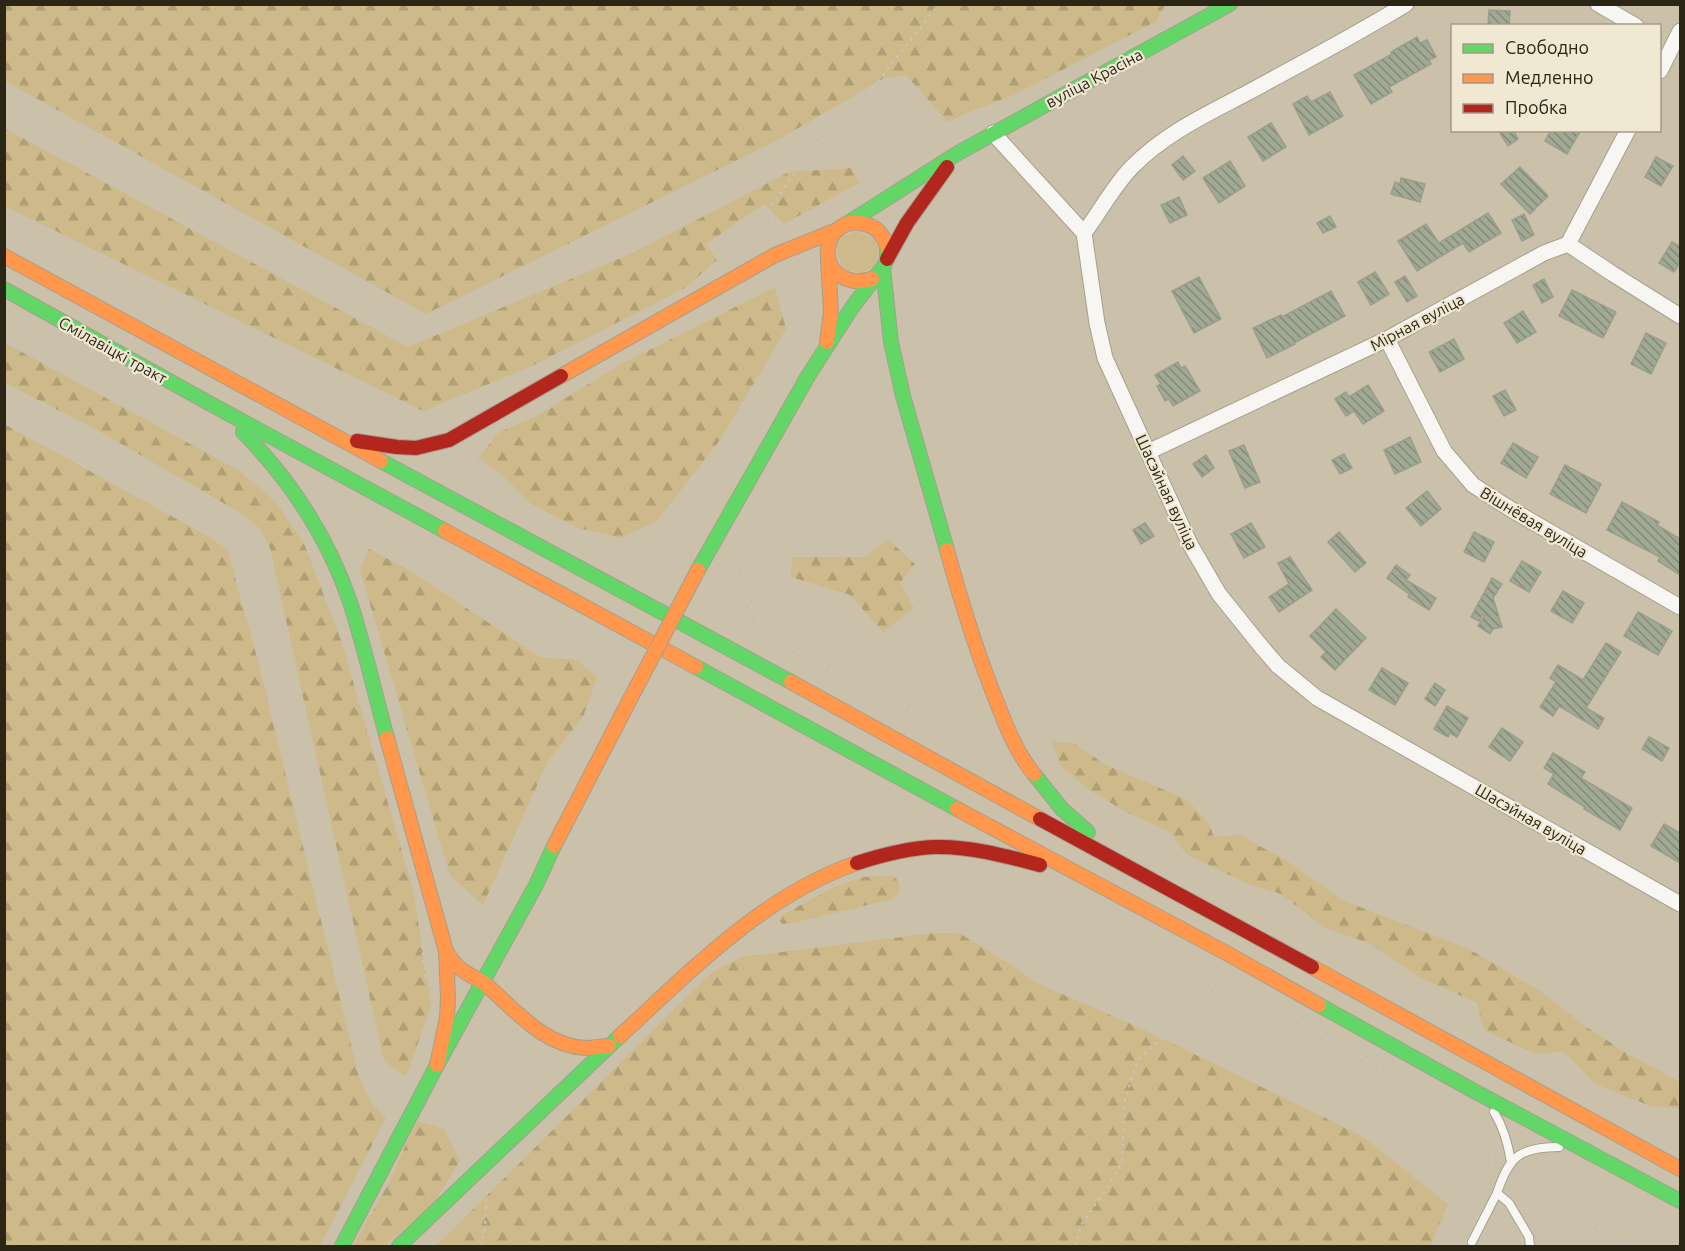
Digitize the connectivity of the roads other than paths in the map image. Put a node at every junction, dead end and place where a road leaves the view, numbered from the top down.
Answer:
1 (1230, 4) edge
2 (1406, 4) edge
3 (1598, 4) edge
4 (1633, 24) edge
5 (1680, 30) edge
6 (1671, 45) edge
7 (1661, 67) edge
8 (1627, 132) edge
9 (993, 133) junction
10 (958, 153) junction
11 (842, 227) junction
12 (1084, 234) junction
13 (1569, 244) junction
14 (4, 256) edge
15 (828, 258) junction
16 (885, 263) junction
17 (872, 279) junction
18 (4, 289) edge
19 (1680, 316) edge
20 (1387, 339) junction
21 (826, 348) junction
22 (221, 410) junction
23 (338, 438) junction
24 (1148, 452) junction
25 (1680, 607) edge
26 (1131, 868) junction
27 (1079, 875) junction
28 (1680, 904) edge
29 (446, 951) junction
30 (483, 982) junction
31 (609, 1046) junction
32 (437, 1065) junction
33 (1474, 1091) junction
34 (1584, 1150) junction
35 (1510, 1162) junction
36 (1680, 1169) edge
37 (1497, 1193) junction
38 (1680, 1202) edge
39 (1472, 1242) dead end
40 (342, 1246) edge
41 (399, 1246) edge
42 (1530, 1246) edge

1 - 9 main road, вуліца Красіна
2 - 12 street
3 - 4 street
5 - 6 street
6 - 7 street
8 - 13 street
9 - 10 main road, вуліца Красіна
9 - 12 street
10 - 11 main road, вуліца Красіна
10 - 16 main road, вуліца Красіна
11 - 15 main road
11 - 16 main road
11 - 23 main road, вуліца Красіна
12 - 24 street, Шасэйная вуліца
13 - 19 street
13 - 20 street, Мірная вуліца
14 - 23 main road, Смілавіцкі тракт
15 - 17 main road
15 - 21 main road
16 - 17 main road
16 - 26 main road
17 - 21 main road
18 - 22 main road, Смілавіцкі тракт
20 - 24 street, Мірная вуліца
20 - 25 street, Вішнёвая вуліца
21 - 30 main road, bridge
22 - 27 main road
22 - 29 main road
23 - 26 main road, Смілавіцкі тракт
24 - 28 street, Шасэйная вуліца
26 - 36 main road
27 - 31 main road
27 - 33 main road
29 - 30 main road
29 - 32 main road
30 - 31 main road
30 - 32 main road
31 - 41 main road
32 - 40 main road
33 - 34 main road
33 - 35 lane
34 - 35 lane
34 - 38 main road
35 - 37 lane
37 - 39 lane
37 - 42 lane

